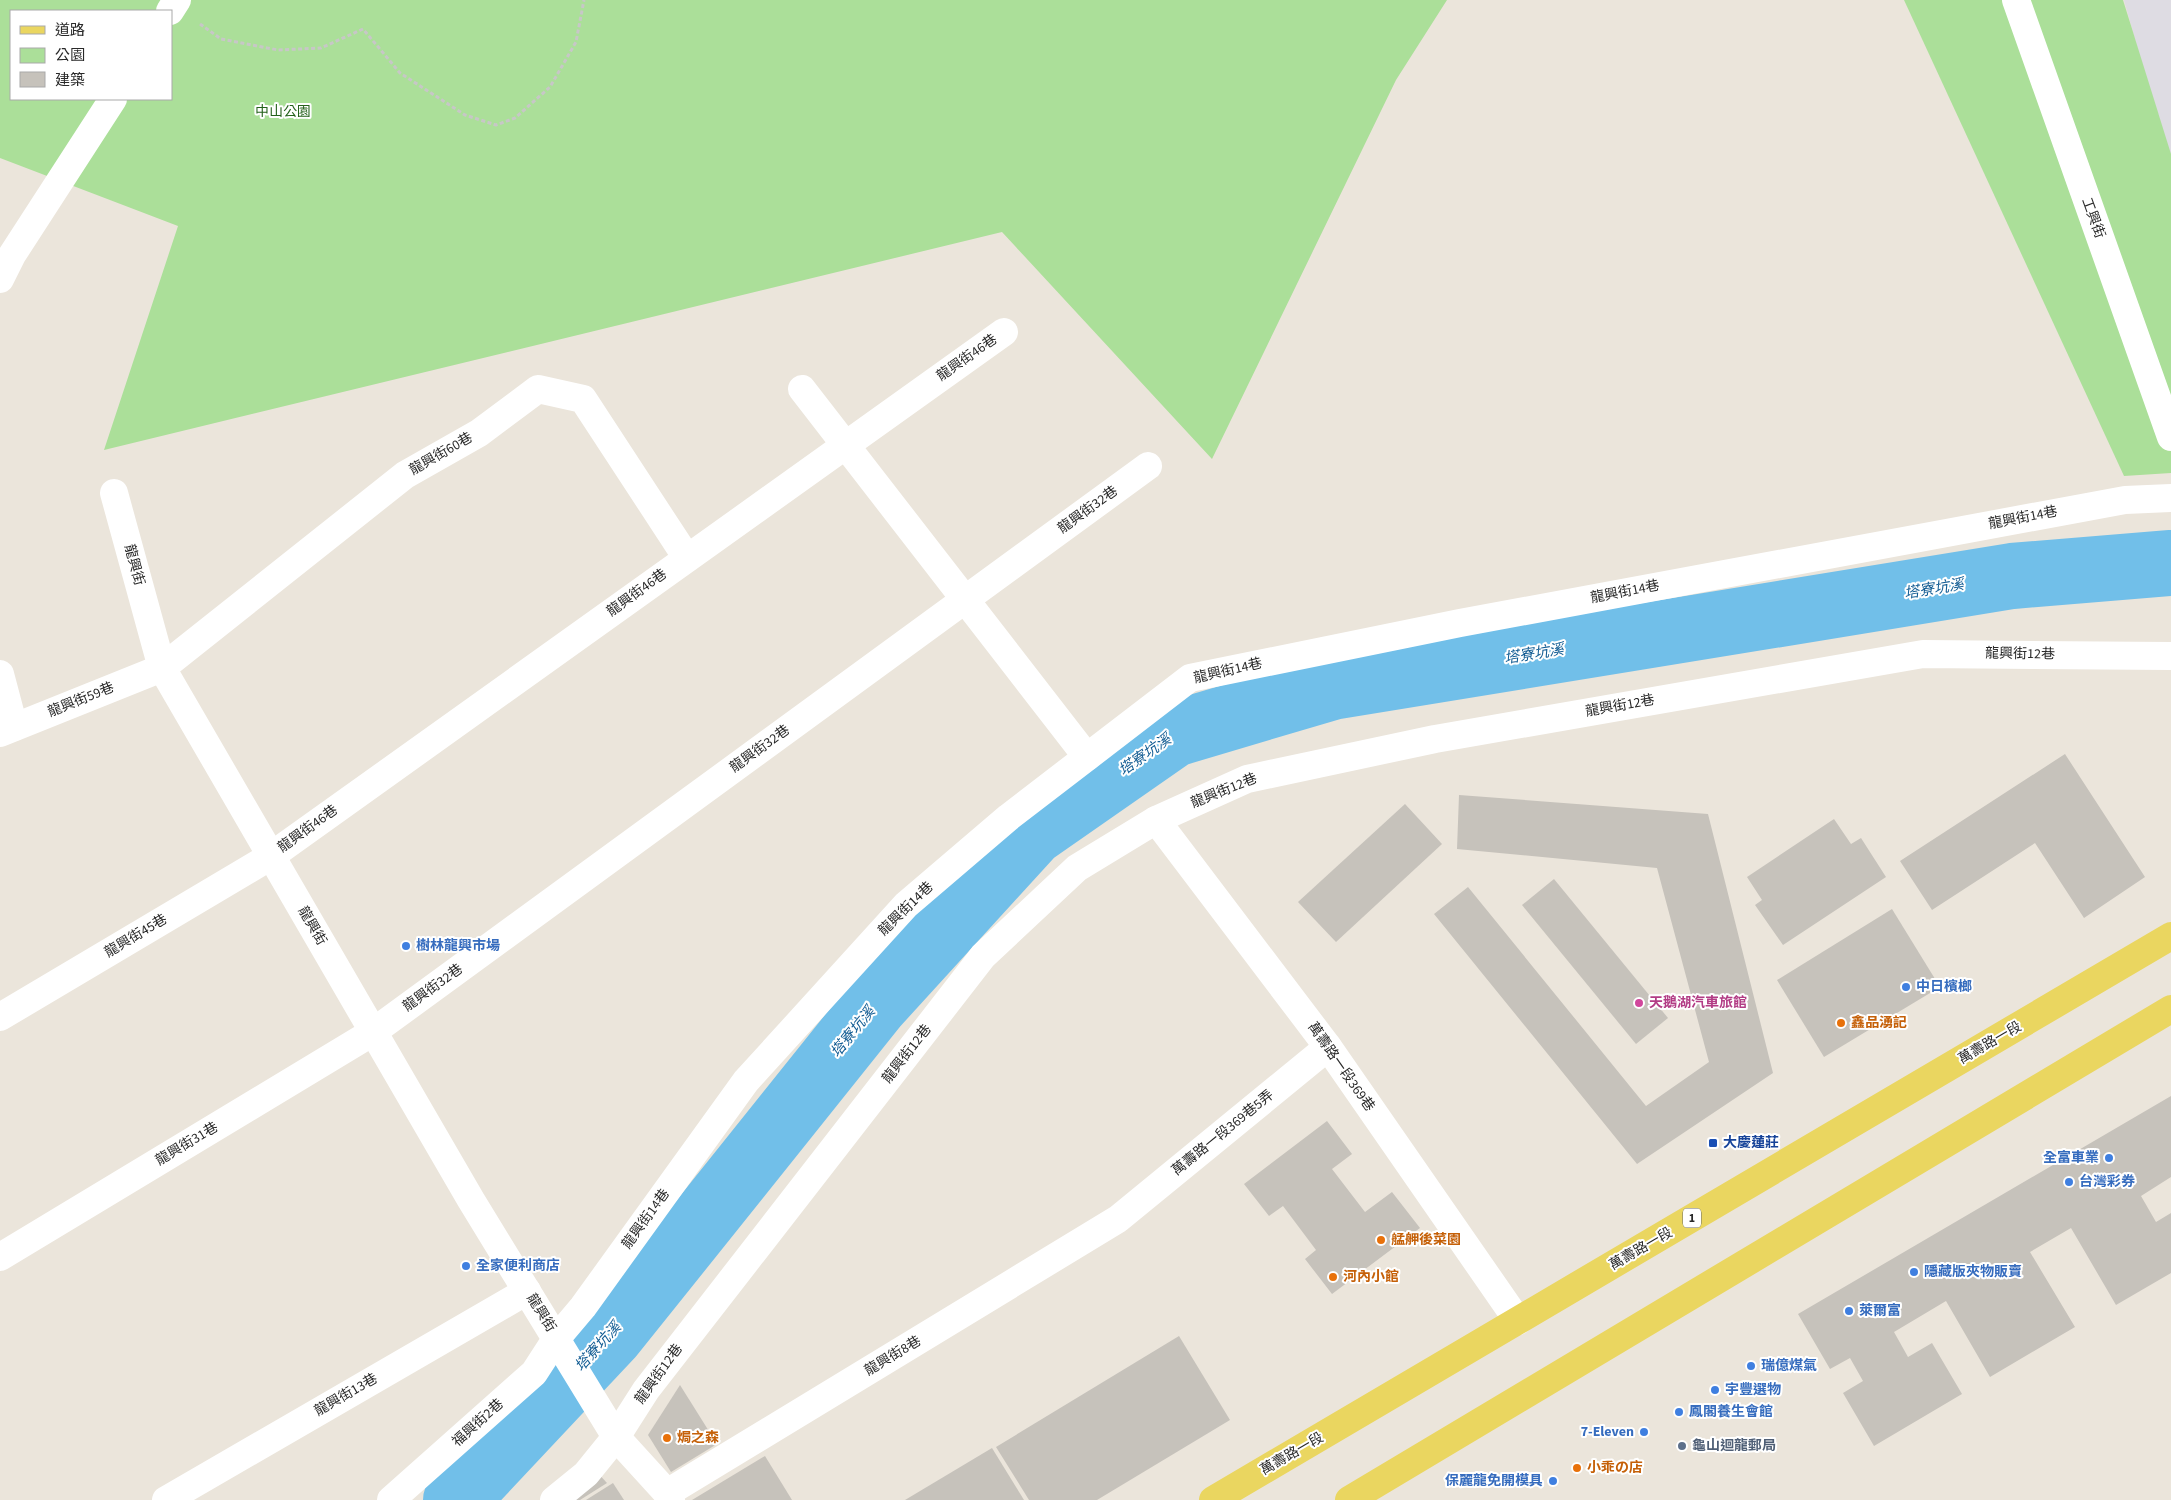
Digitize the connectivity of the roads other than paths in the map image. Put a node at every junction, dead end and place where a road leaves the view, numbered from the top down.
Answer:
1 (2016, 0) edge
2 (112, 100) edge
3 (0, 279) edge
4 (1004, 332) dead end
5 (802, 389) dead end
6 (2171, 437) edge
7 (845, 445) junction
8 (1148, 466) dead end
9 (114, 493) dead end
10 (2171, 498) edge
11 (686, 558) junction
12 (965, 600) junction
13 (2171, 656) edge
14 (162, 668) junction
15 (0, 674) edge
16 (7, 730) edge
17 (1087, 757) junction
18 (1156, 820) junction
19 (271, 856) junction
20 (2171, 936) edge
21 (2171, 1009) edge
22 (0, 1016) edge
23 (373, 1032) junction
24 (1328, 1048) junction
25 (1118, 1219) joint
26 (0, 1257) edge
27 (527, 1291) junction
28 (1518, 1321) junction
29 (556, 1339) junction
30 (614, 1432) junction
31 (669, 1496) edge
32 (1355, 1498) edge
33 (166, 1500) edge
34 (391, 1500) edge
35 (554, 1500) edge
36 (1214, 1500) edge

1 - 6 street, 工興街
2 - 3 street
4 - 7 street, 龍興街46巷
5 - 7 street
7 - 11 street, 龍興街46巷
7 - 12 street
8 - 12 street, 龍興街32巷
9 - 14 street, 龍興街
10 - 17 street, 龍興街14巷
11 - 14 street, 龍興街60巷
11 - 19 street, 龍興街46巷
12 - 17 street
12 - 23 street, 龍興街32巷
13 - 18 street, 龍興街12巷
14 - 16 street, 龍興街59巷
14 - 19 street, 龍興街
15 - 16 street
17 - 29 street, 龍興街14巷
18 - 24 street, 萬壽路一段369巷
18 - 30 street, 龍興街12巷
19 - 22 street, 龍興街45巷
19 - 23 street, 龍興街
20 - 28 main road, 萬壽路一段 / 1
21 - 32 main road
23 - 26 street, 龍興街31巷
23 - 27 street, 龍興街
24 - 25 street, 萬壽路一段369巷5弄
24 - 28 street, 萬壽路一段369巷
25 - 31 street, 龍興街8巷
27 - 29 street, 龍興街
27 - 33 street, 龍興街13巷
28 - 36 main road, 萬壽路一段 / 1
29 - 30 street, 龍興街
29 - 34 street, 福興街2巷
30 - 31 street
30 - 35 street, 龍興街12巷

